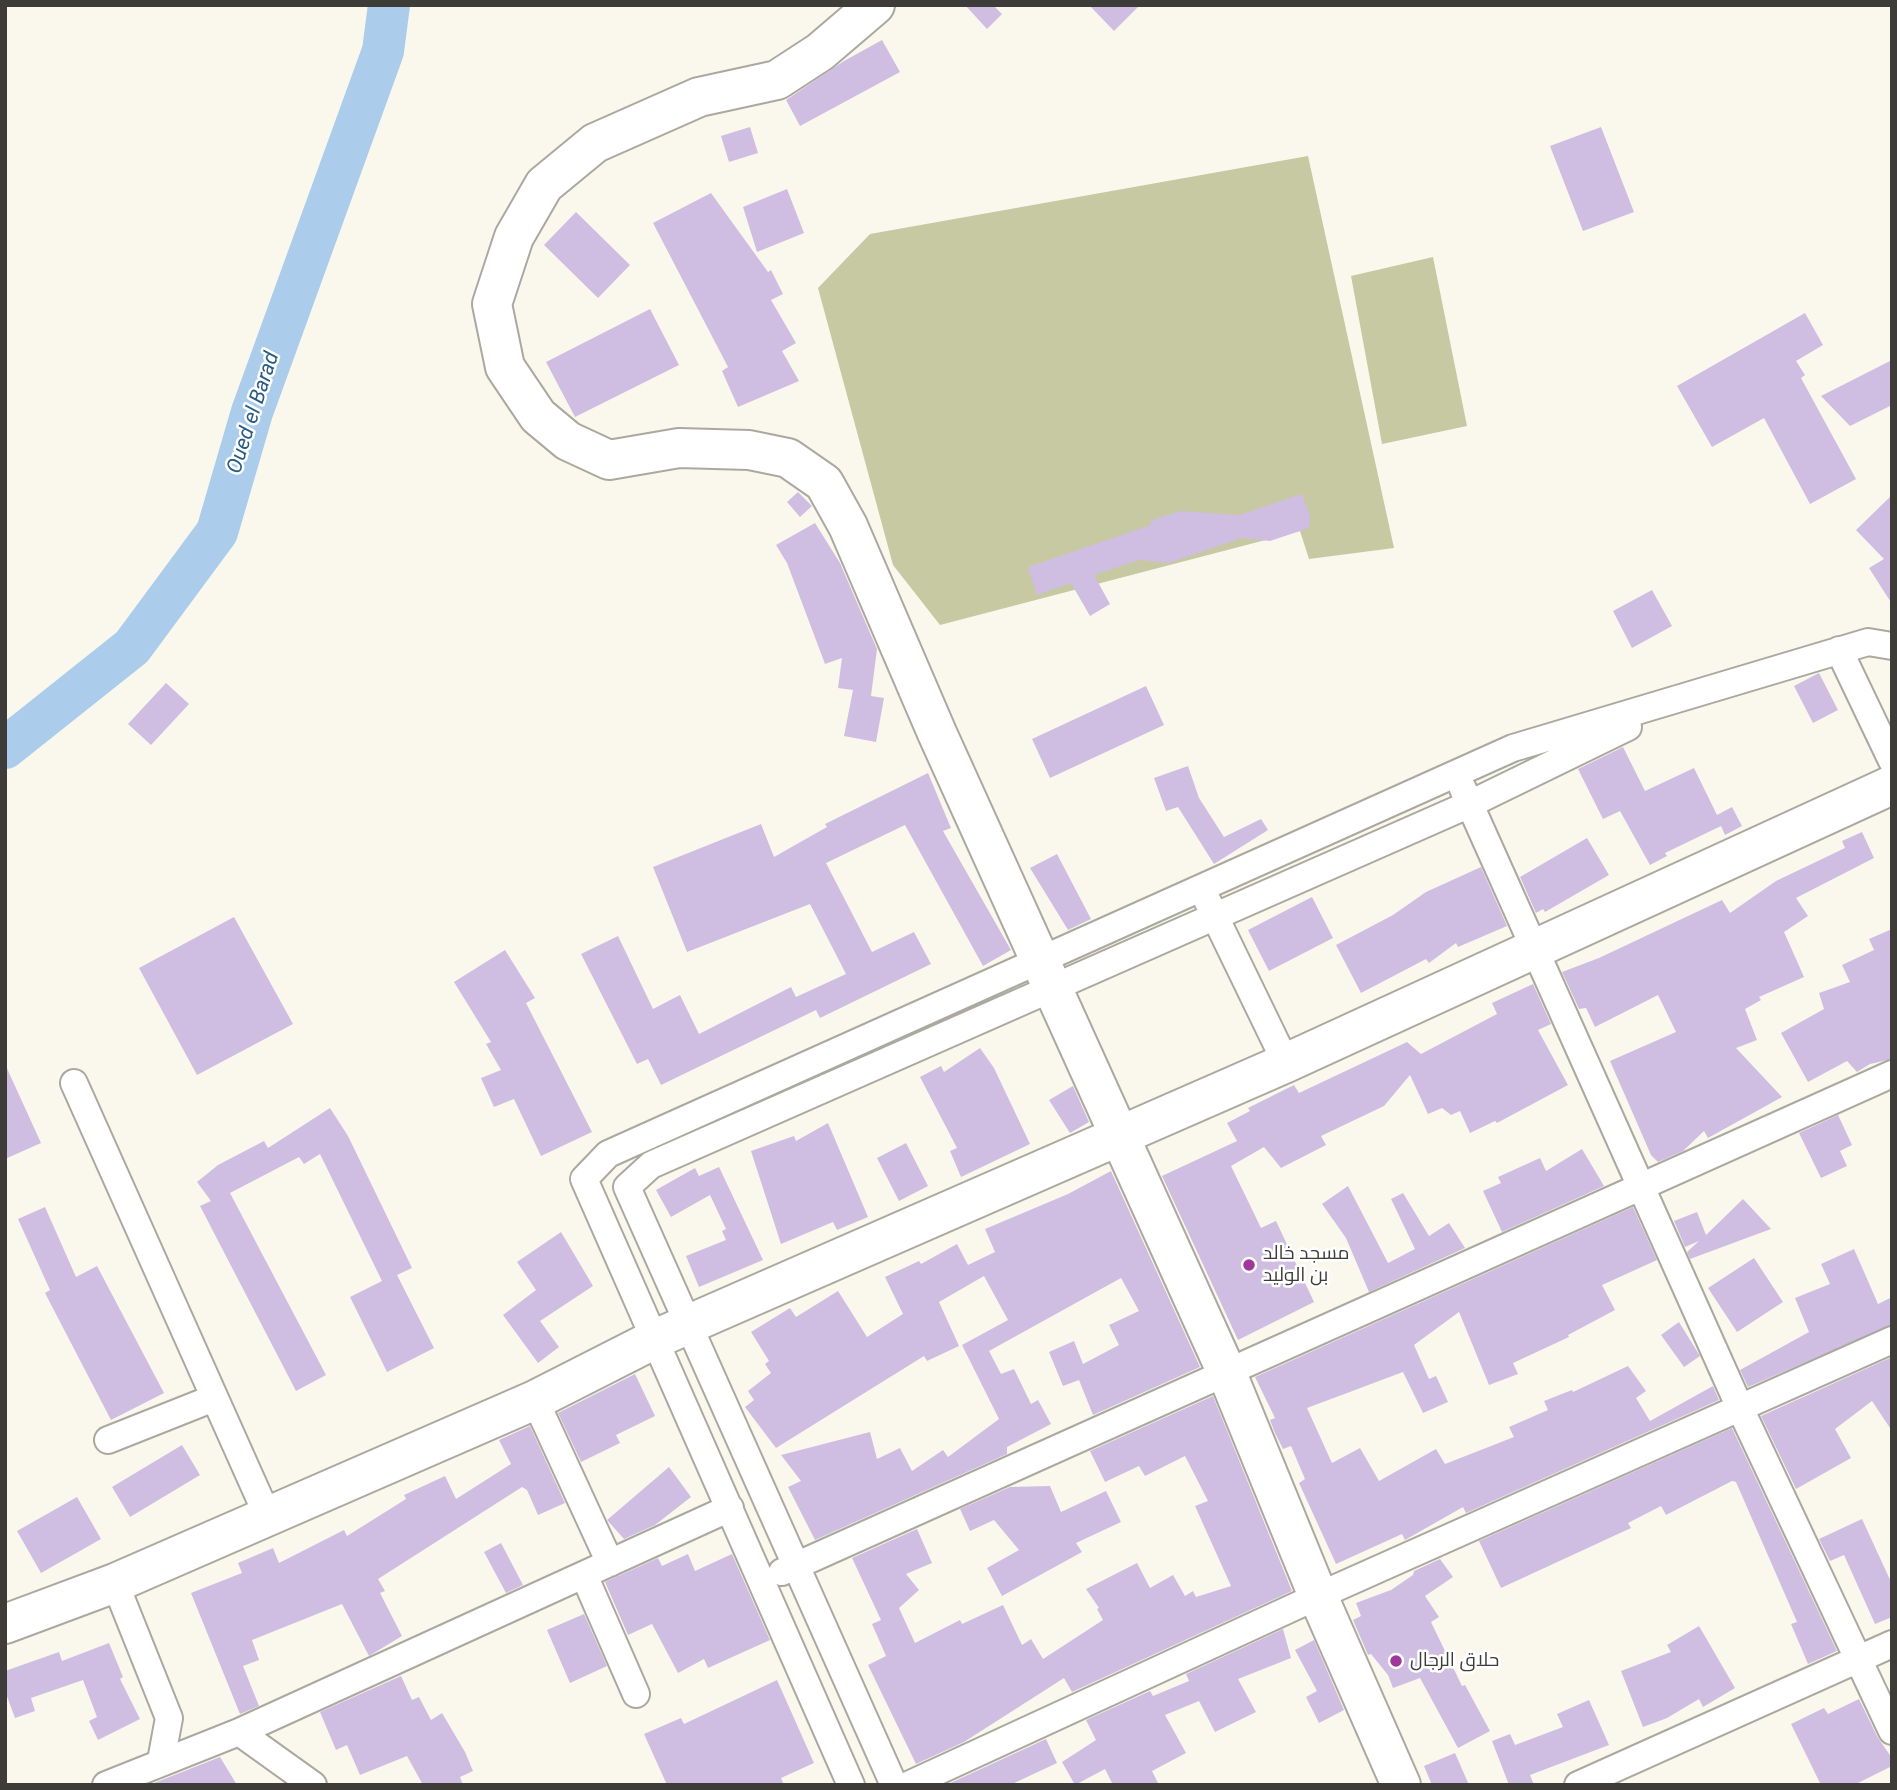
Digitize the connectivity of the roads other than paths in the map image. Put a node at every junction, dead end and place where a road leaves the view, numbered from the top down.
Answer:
1 (875, 5) edge
2 (1892, 646) edge
3 (1839, 650) junction
4 (1702, 691) junction
5 (1892, 761) edge
6 (1457, 775) junction
7 (1892, 785) edge
8 (1470, 804) junction
9 (1202, 889) junction
10 (1215, 916) junction
11 (1535, 948) junction
12 (1046, 974) junction
13 (1286, 1063) junction
14 (1892, 1074) edge
15 (74, 1083) dead end
16 (1119, 1133) junction
17 (1642, 1186) junction
18 (672, 1331) junction
19 (1892, 1340) edge
20 (1226, 1371) junction
21 (214, 1398) junction
22 (536, 1400) junction
23 (1740, 1408) junction
24 (108, 1440) dead end
25 (730, 1508) junction
26 (268, 1517) junction
27 (610, 1563) junction
28 (796, 1565) junction
29 (584, 1574) junction
30 (762, 1581) junction
31 (115, 1583) junction
32 (1318, 1596) junction
33 (5, 1624) edge
34 (1892, 1644) edge
35 (1858, 1659) junction
36 (636, 1694) dead end
37 (239, 1731) junction
38 (1892, 1731) edge
39 (161, 1760) junction
40 (106, 1785) edge
41 (313, 1785) edge
42 (851, 1785) edge
43 (894, 1785) edge
44 (908, 1785) edge
45 (1401, 1785) edge
46 (1578, 1785) edge

1 - 12 main road
2 - 3 street
3 - 4 street
3 - 5 street
4 - 6 street
4 - 8 street
6 - 8 street
6 - 9 street
7 - 11 main road
8 - 10 street
8 - 11 street
9 - 10 street
9 - 12 street
10 - 12 street
10 - 13 street
11 - 13 main road
11 - 17 street
12 - 16 main road
12 - 18 street
12 - 18 street
13 - 16 main road
14 - 17 street
15 - 21 street
16 - 18 main road
16 - 20 main road
17 - 20 street
17 - 23 street
18 - 22 main road
18 - 25 street
18 - 28 street
19 - 23 street
20 - 28 street
20 - 32 main road
21 - 24 street
21 - 26 street
22 - 26 main road
22 - 27 street
23 - 32 street
23 - 35 street
25 - 27 street
25 - 30 street
26 - 31 main road
27 - 29 street
28 - 30 street
28 - 43 street
29 - 36 street
29 - 37 street
30 - 42 street
31 - 33 main road
31 - 39 street
32 - 44 street
32 - 45 main road
34 - 35 street
35 - 38 street
35 - 46 street
37 - 39 street
37 - 41 street
39 - 40 street

